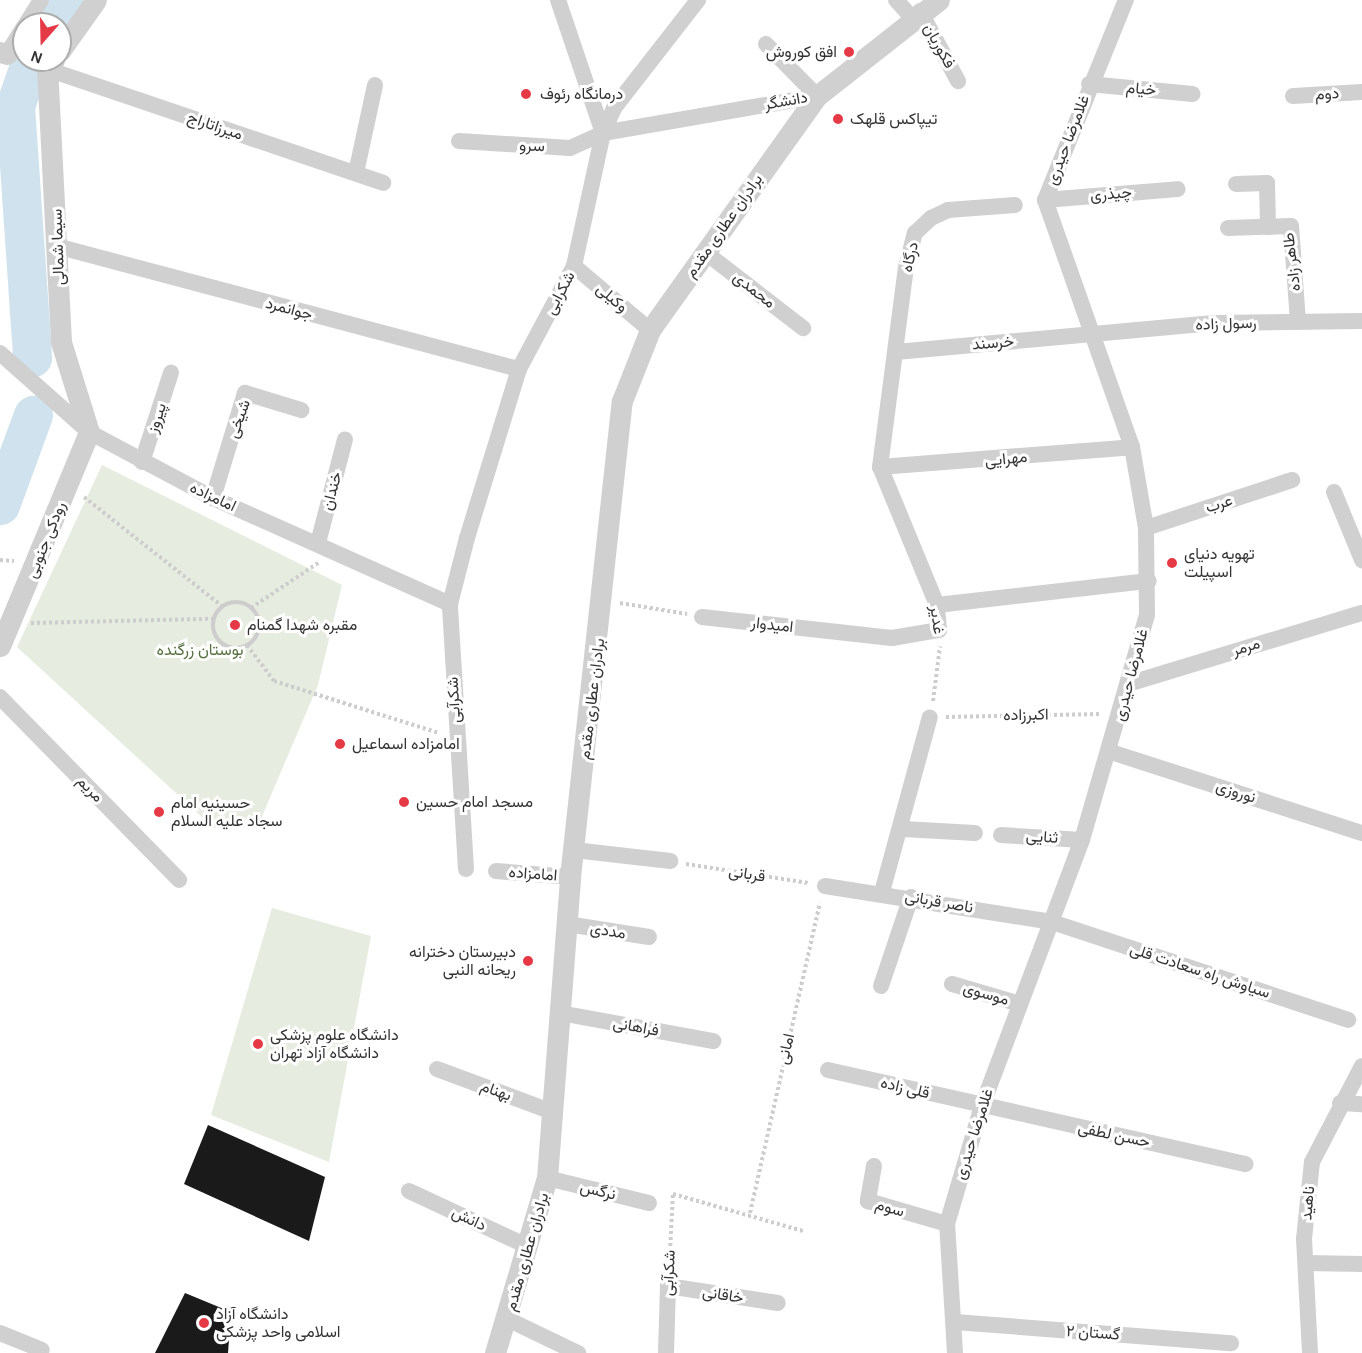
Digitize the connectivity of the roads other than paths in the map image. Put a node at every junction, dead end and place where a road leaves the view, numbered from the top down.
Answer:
1 (96, 0) edge
2 (558, 0) edge
3 (698, 0) edge
4 (896, 0) edge
5 (939, 0) edge
6 (1126, 0) edge
7 (916, 15) junction
8 (72, 34) edge
9 (766, 44) dead end
10 (50, 72) edge
11 (72, 72) edge
12 (958, 81) dead end
13 (1089, 84) junction
14 (375, 85) dead end
15 (1362, 92) edge
16 (1193, 94) dead end
17 (817, 96) junction
18 (1293, 96) dead end
19 (603, 133) junction
20 (459, 141) dead end
21 (356, 173) junction
22 (383, 183) dead end
23 (1236, 184) dead end
24 (1178, 189) dead end
25 (1045, 200) junction
26 (1015, 205) dead end
27 (1268, 227) junction
28 (1228, 228) dead end
29 (60, 247) junction
30 (706, 253) junction
31 (574, 266) junction
32 (1362, 321) edge
33 (1298, 322) junction
34 (803, 328) dead end
35 (650, 330) junction
36 (1090, 334) junction
37 (896, 352) junction
38 (0, 353) edge
39 (519, 369) junction
40 (171, 373) dead end
41 (301, 410) dead end
42 (89, 432) junction
43 (345, 439) dead end
44 (1132, 447) junction
45 (142, 462) junction
46 (880, 467) junction
47 (1292, 480) dead end
48 (1334, 492) dead end
49 (213, 498) junction
50 (1146, 528) junction
51 (318, 543) junction
52 (1362, 560) edge
53 (1149, 581) junction
54 (450, 604) junction
55 (937, 605) junction
56 (1362, 613) edge
57 (702, 617) road end
58 (939, 630) joint
59 (0, 646) edge
60 (1131, 683) junction
61 (0, 697) edge
62 (930, 717) road end
63 (1111, 752) junction
64 (903, 829) junction
65 (975, 833) dead end
66 (1362, 833) edge
67 (1001, 835) dead end
68 (1082, 840) junction
69 (574, 850) junction
70 (670, 861) road end
71 (466, 869) dead end
72 (496, 871) dead end
73 (570, 877) junction
74 (179, 880) dead end
75 (825, 886) road end
76 (882, 892) junction
77 (911, 897) junction
78 (1052, 922) junction
79 (567, 924) junction
80 (649, 937) dead end
81 (952, 984) dead end
82 (881, 986) dead end
83 (1020, 1004) junction
84 (560, 1012) junction
85 (1348, 1020) dead end
86 (713, 1041) dead end
87 (1362, 1066) edge
88 (437, 1069) dead end
89 (828, 1070) dead end
90 (1340, 1103) junction
91 (1362, 1104) edge
92 (982, 1106) junction
93 (555, 1113) junction
94 (1246, 1164) dead end
95 (874, 1166) dead end
96 (547, 1178) junction
97 (409, 1191) dead end
98 (649, 1203) dead end
99 (947, 1224) junction
100 (529, 1247) junction
101 (1307, 1263) junction
102 (1362, 1264) edge
103 (669, 1286) joint
104 (778, 1303) dead end
105 (507, 1319) junction
106 (955, 1322) junction
107 (0, 1333) edge
108 (1231, 1343) dead end
109 (42, 1350) dead end
110 (495, 1353) edge
111 (578, 1353) edge
112 (666, 1353) edge
113 (955, 1353) edge
114 (1310, 1353) edge

1 - 8 street
2 - 19 street
3 - 19 street, شکرابی
4 - 7 street, فکوریان
5 - 7 street, دانشگر
6 - 13 street, غلامرضا حیدری
7 - 12 street, فکوریان
7 - 17 street, دانشگر
9 - 17 street
10 - 29 street, سیما شمالی
11 - 21 street, میرزاتاراج
13 - 16 street, خیام
13 - 25 street, غلامرضا حیدری
14 - 21 street
15 - 18 street, دوم
17 - 19 street, دانشگر
17 - 30 street, برادران عطاری مقدم
19 - 20 street, سرو
19 - 31 street, شکرابی
21 - 22 street, میرزاتاراج
23 - 27 street
24 - 25 street, چیذری
25 - 36 street, غلامرضا حیدری
26 - 37 street, درگاه
27 - 28 street, طاهر زاده
27 - 33 street, طاهر زاده
29 - 39 street, جوانمرد
29 - 42 street, سیما شمالی
30 - 34 street, محمدی
30 - 35 street, برادران عطاری مقدم
31 - 35 street, وکیلی
31 - 39 street, شکرابی
32 - 33 street, رسول زاده
33 - 36 street, رسول زاده
35 - 69 street, برادران عطاری مقدم
36 - 37 street, خرسند
36 - 44 street, غلامرضا حیدری
37 - 46 street
38 - 42 street, امامزاده
39 - 54 street, شکرابی
40 - 45 street, پیروز
41 - 49 street, شیخی
42 - 45 street, امامزاده
42 - 59 street, رودکی جنوبی
43 - 51 street, خندان
44 - 46 street, مهرایی
44 - 50 street, غلامرضا حیدری
45 - 49 street, امامزاده
46 - 55 street, غدیر
47 - 50 street, عرب
48 - 52 street
49 - 51 street, امامزاده
50 - 53 street, غلامرضا حیدری
51 - 54 street, امامزاده
53 - 55 street
53 - 60 street, غلامرضا حیدری
54 - 71 street, شکرآبی
55 - 58 street, غدیر
56 - 60 street, مرمر
57 - 58 street, امیدوار
60 - 63 street, غلامرضا حیدری
61 - 74 street, مریم
62 - 64 street
63 - 66 street, نوروزی
63 - 68 street, غلامرضا حیدری
64 - 65 street
64 - 76 street
67 - 68 street, ثنایی
68 - 78 street, غلامرضا حیدری
69 - 70 street
69 - 73 street, برادران عطاری مقدم
72 - 73 street, امامزاده
73 - 79 street, برادران عطاری مقدم
75 - 76 street, ناصر قربانی
76 - 77 street, ناصر قربانی
77 - 78 street, ناصر قربانی
77 - 82 street
78 - 83 street, غلامرضا حیدری
78 - 85 street, سیاوش راه سعادت قلی
79 - 80 street, مددی
79 - 84 street, برادران عطاری مقدم
81 - 83 street, موسوی
83 - 92 street, غلامرضا حیدری
84 - 86 street, فراهانی
84 - 93 street, برادران عطاری مقدم
87 - 90 street, ناهید
88 - 93 street, بهنام
89 - 92 street, قلی زاده
90 - 91 street
90 - 101 street, ناهید
92 - 94 street, حسن لطفی
92 - 99 street, غلامرضا حیدری
93 - 96 street, برادران عطاری مقدم
95 - 99 street, سوم
96 - 98 street, نرگس
96 - 100 street, برادران عطاری مقدم
97 - 100 street, دانش
99 - 106 street, غلامرضا حیدری
100 - 105 street, برادران عطاری مقدم
101 - 102 street
101 - 114 street, ناهید
103 - 104 street, خاقانی
103 - 112 street, شکرآبی
105 - 110 street, برادران عطاری مقدم
105 - 111 street
106 - 108 street, گستان ۲
106 - 113 street, غلامرضا حیدری
107 - 109 street

